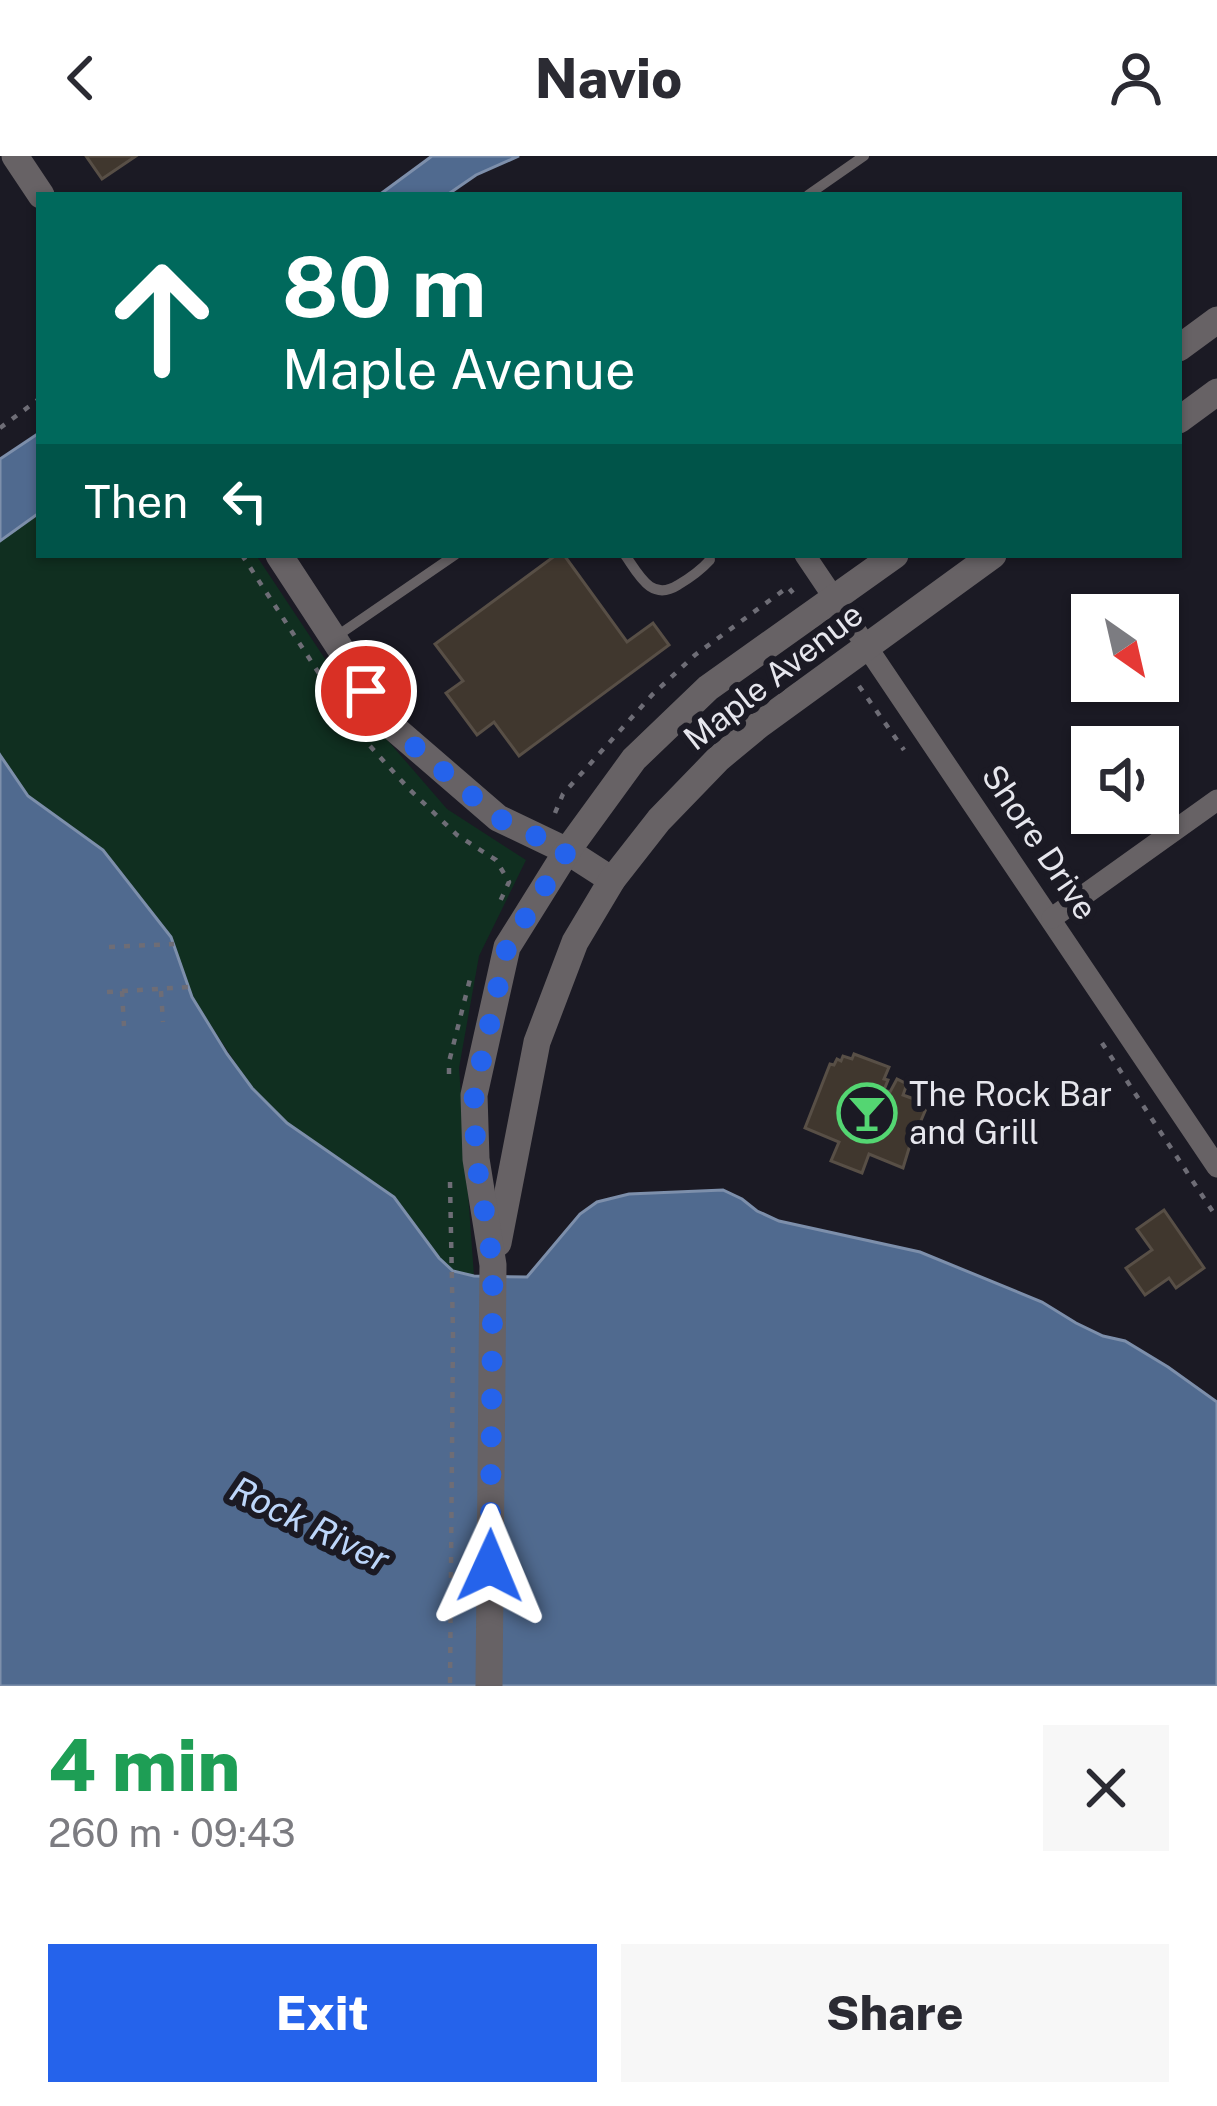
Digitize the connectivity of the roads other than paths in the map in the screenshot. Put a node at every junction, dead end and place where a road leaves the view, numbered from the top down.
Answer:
1 (15, 156) edge
2 (864, 156) edge
3 (39, 192) edge
4 (812, 192) edge
5 (1217, 320) edge
6 (1182, 346) edge
7 (1217, 392) edge
8 (1182, 418) edge
9 (281, 558) edge
10 (451, 558) edge
11 (627, 558) edge
12 (710, 558) edge
13 (808, 558) edge
14 (891, 558) edge
15 (989, 558) edge
16 (834, 599) junction
17 (333, 638) junction
18 (868, 645) junction
19 (1217, 800) edge
20 (555, 846) junction
21 (612, 880) junction
22 (1052, 918) junction
23 (1217, 1166) edge
24 (493, 1265) junction
25 (490, 1686) edge

1 - 3 street
2 - 4 lane
5 - 6 street
7 - 8 street
9 - 17 street
10 - 17 lane
11 - 12 lane
13 - 16 street, Shore Drive
14 - 16 street, Maple Avenue
15 - 18 street, Maple Avenue
16 - 18 street, Shore Drive
16 - 20 street, Maple Avenue
17 - 20 street
18 - 21 street, Maple Avenue
18 - 22 street, Shore Drive
19 - 22 street
20 - 21 street
20 - 24 street, Maple Avenue
21 - 24 street, Maple Avenue
22 - 23 street, Shore Drive
24 - 25 street

